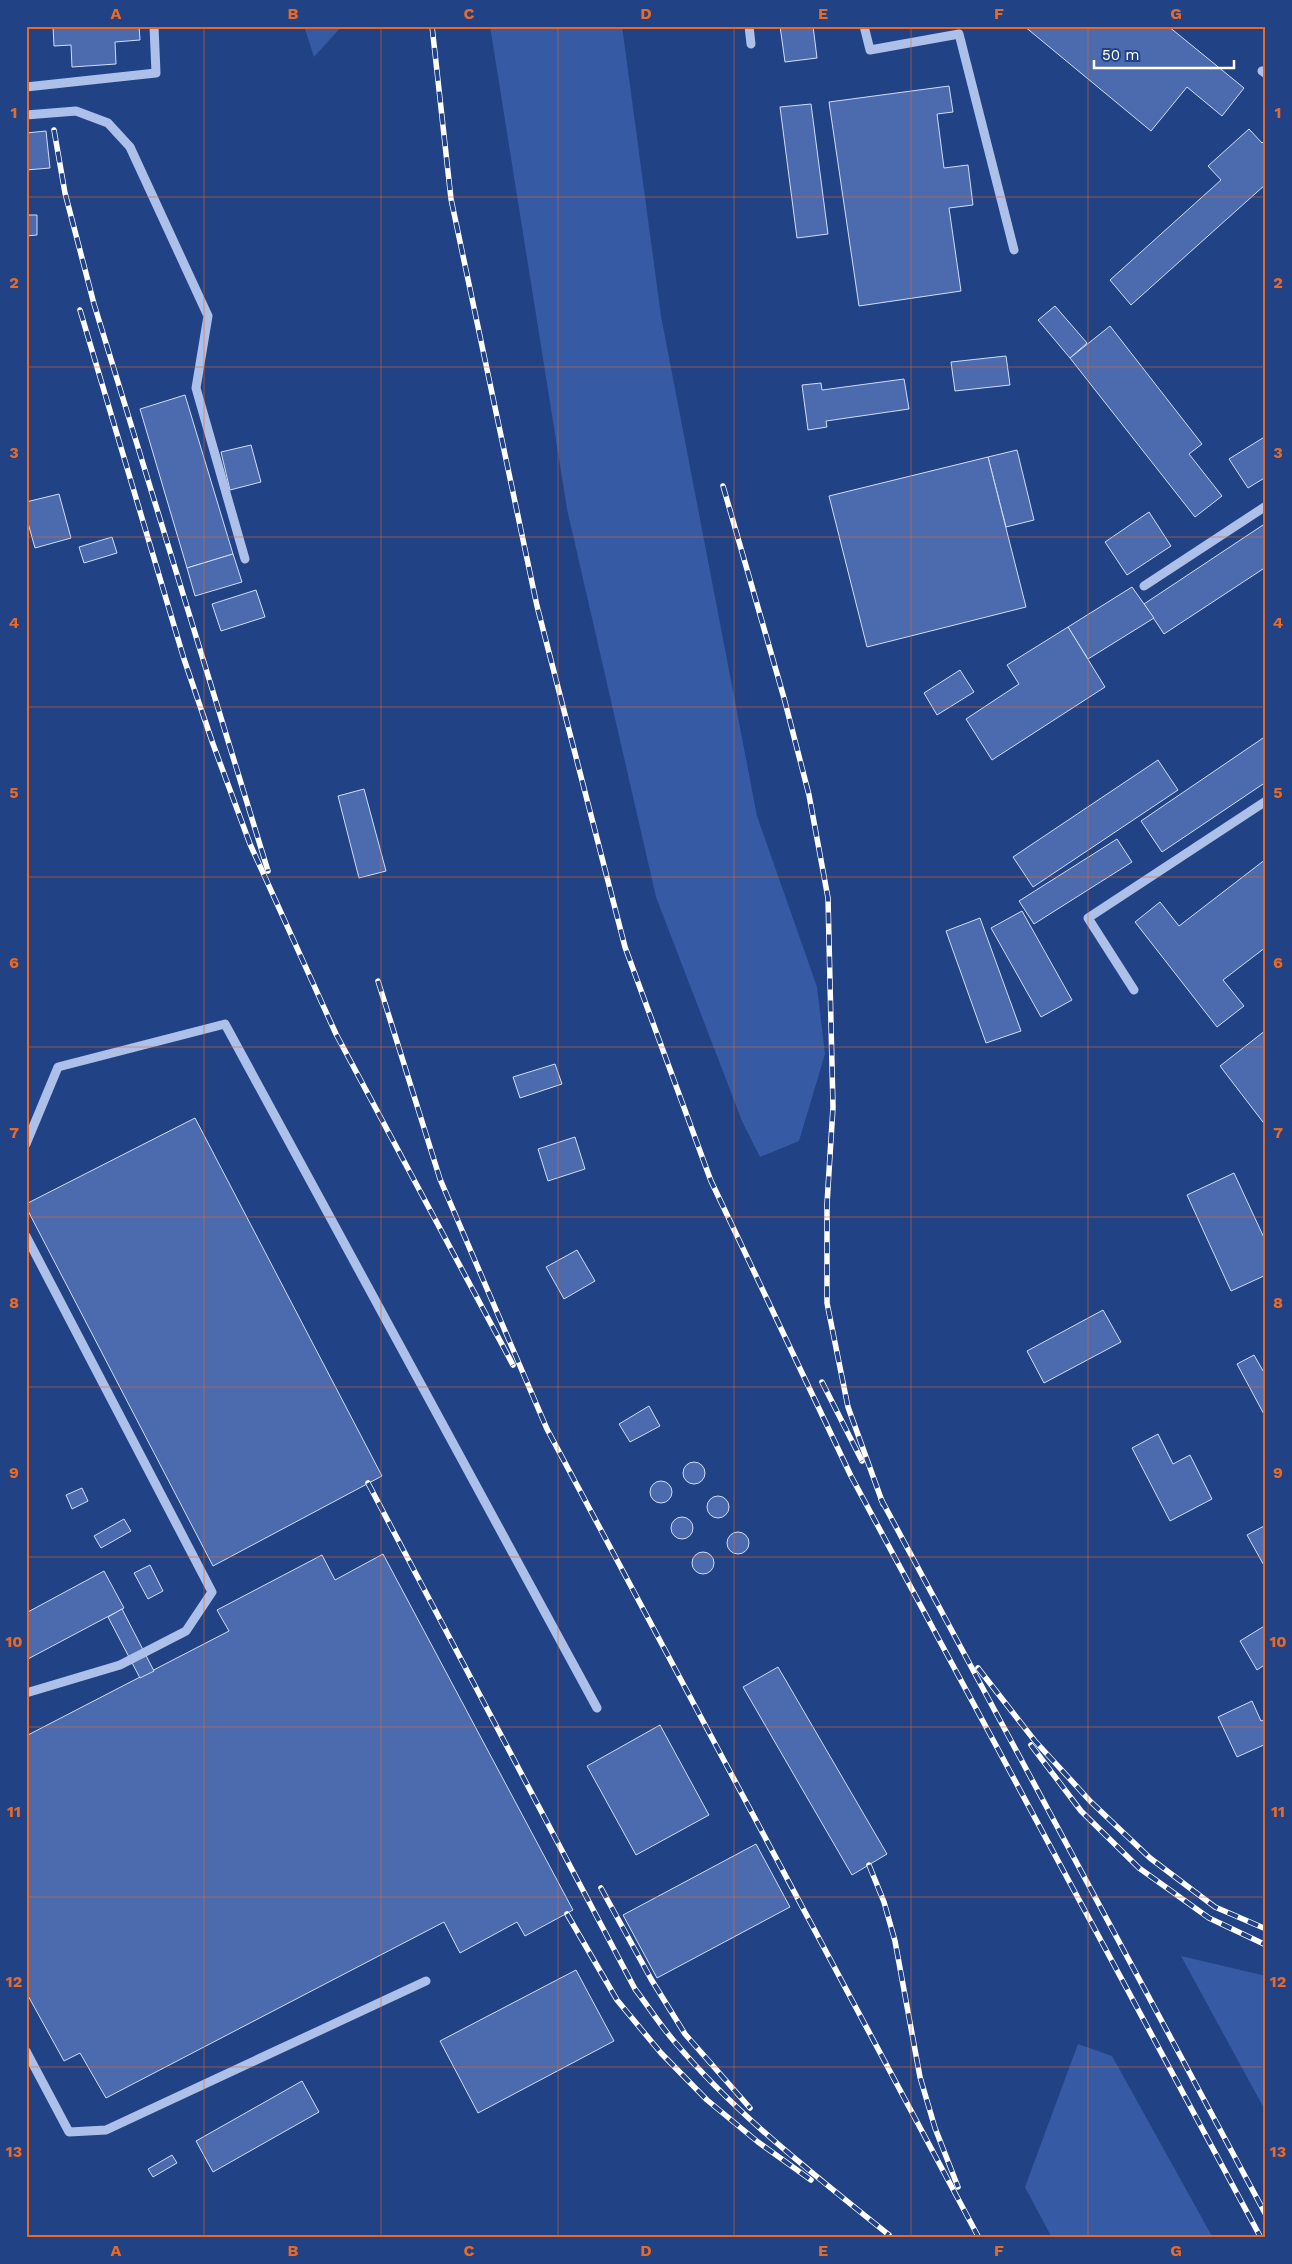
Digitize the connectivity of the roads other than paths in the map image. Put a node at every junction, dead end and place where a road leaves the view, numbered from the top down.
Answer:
1 (154, 26) edge
2 (749, 26) edge
3 (864, 26) edge
4 (751, 44) dead end
5 (26, 87) edge
6 (26, 115) edge
7 (1014, 250) dead end
8 (1266, 506) edge
9 (245, 559) dead end
10 (1144, 586) dead end
11 (1266, 801) edge
12 (1134, 990) dead end
13 (26, 1144) edge
14 (26, 1236) edge
15 (26, 1693) edge
16 (597, 1708) dead end
17 (426, 1981) dead end
18 (26, 2051) edge

1 - 5 lane
2 - 4 lane
3 - 7 lane
6 - 9 lane
8 - 10 lane
11 - 12 lane
13 - 16 lane
14 - 15 lane
17 - 18 lane

